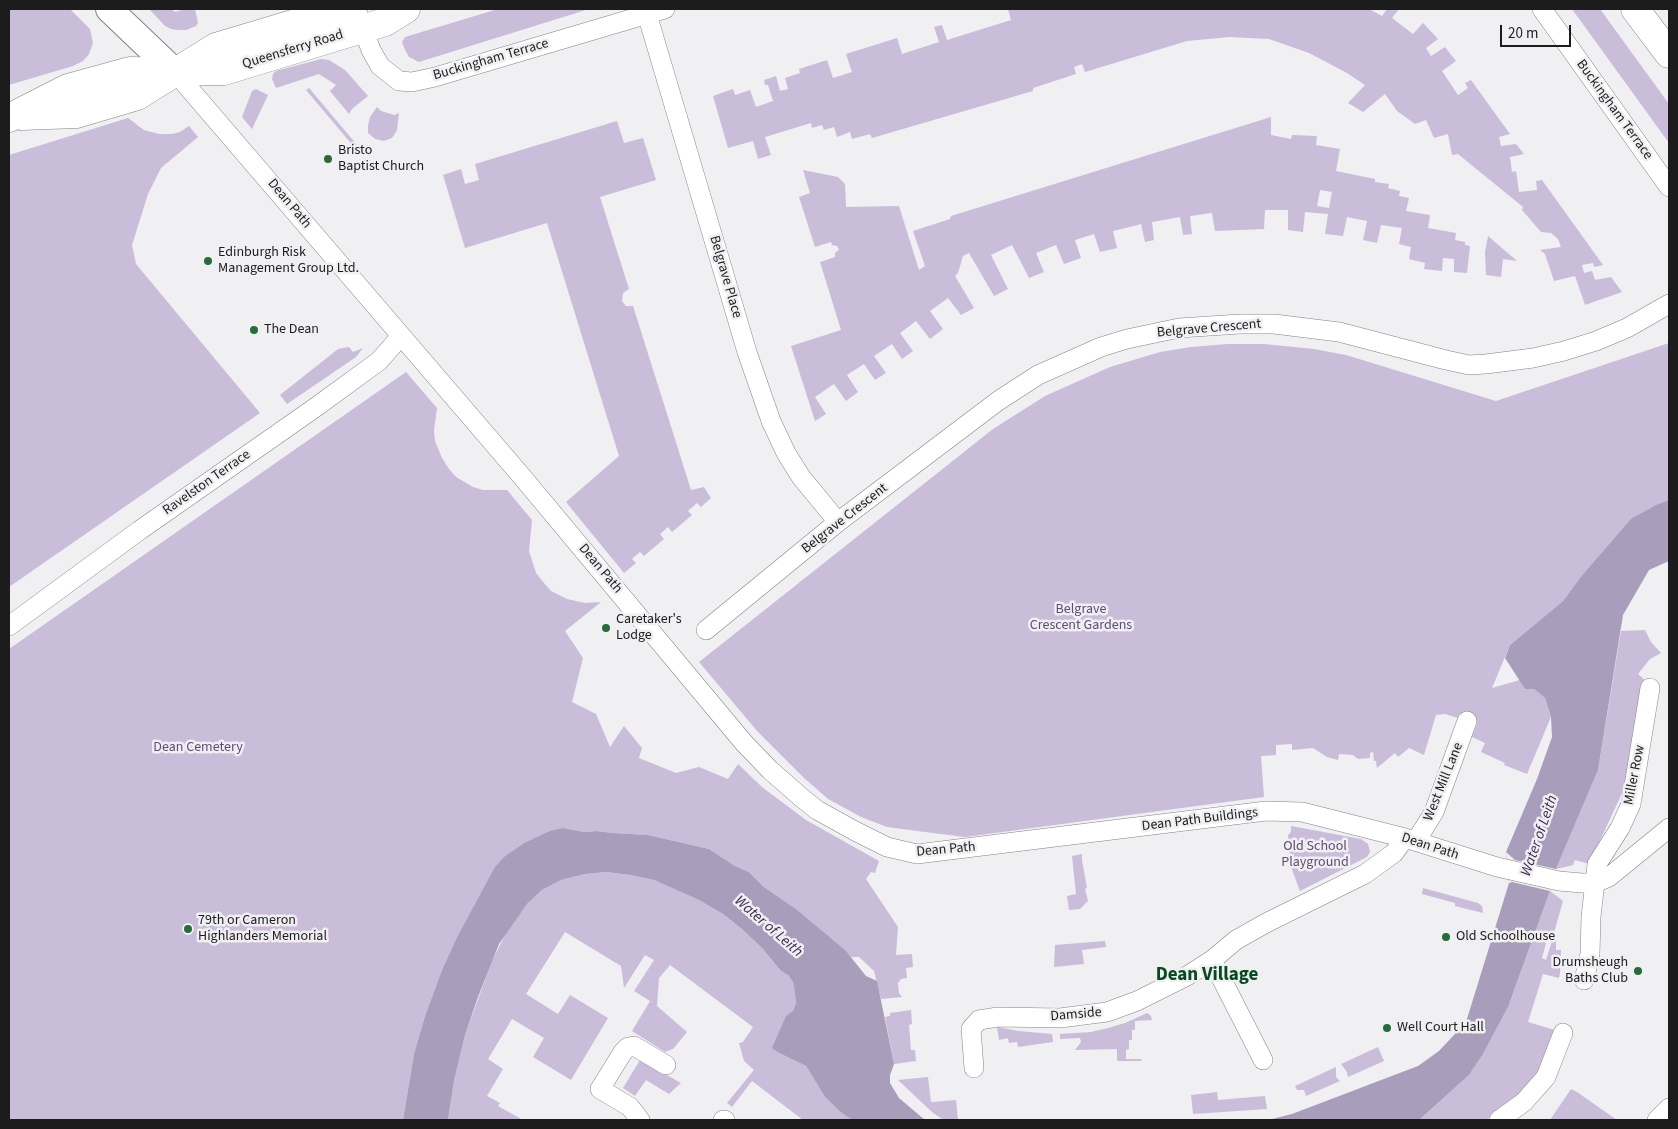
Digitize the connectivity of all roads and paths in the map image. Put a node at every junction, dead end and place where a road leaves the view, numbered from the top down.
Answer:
1 (109, 9) edge
2 (343, 9) edge
3 (406, 9) edge
4 (1542, 9) edge
5 (1635, 9) edge
6 (656, 11) edge
7 (359, 19) edge
8 (1669, 54) edge
9 (175, 72) junction
10 (12, 117) edge
11 (1669, 187) edge
12 (1669, 304) edge
13 (401, 336) junction
14 (838, 522) junction
15 (9, 626) edge
16 (706, 630) dead end
17 (1650, 688) dead end
18 (1467, 721) dead end
19 (1266, 812) joint
20 (1134, 828) joint
21 (1669, 828) edge
22 (1410, 840) junction
23 (1595, 883) junction
24 (1212, 960) junction
25 (1584, 980) dead end
26 (1564, 1033) dead end
27 (1263, 1060) dead end
28 (666, 1065) dead end
29 (974, 1068) dead end
30 (1669, 1108) edge
31 (640, 1120) edge
32 (1499, 1120) edge
33 (1657, 1120) edge

1 - 9 street
2 - 9 main road, Queensferry Road
3 - 7 main road, Queensferry Road
4 - 11 street, Buckingham Terrace
5 - 8 main road
6 - 7 street, Buckingham Terrace
6 - 14 street, Belgrave Place
7 - 9 main road, Queensferry Road
9 - 10 main road, Queensferry Road
9 - 13 street, Dean Path
12 - 14 street, Belgrave Crescent
13 - 15 street, Ravelston Terrace
13 - 20 street, Dean Path
14 - 16 street, Belgrave Crescent
17 - 23 street, Miller Row
18 - 22 street, West Mill Lane
19 - 20 street, Dean Path Buildings
19 - 22 street, Dean Path
21 - 23 street
22 - 23 street, Dean Path
22 - 24 street, Damside
23 - 25 street, Miller Row
24 - 27 street
24 - 29 street, Damside
26 - 32 street
28 - 31 street
30 - 33 street

